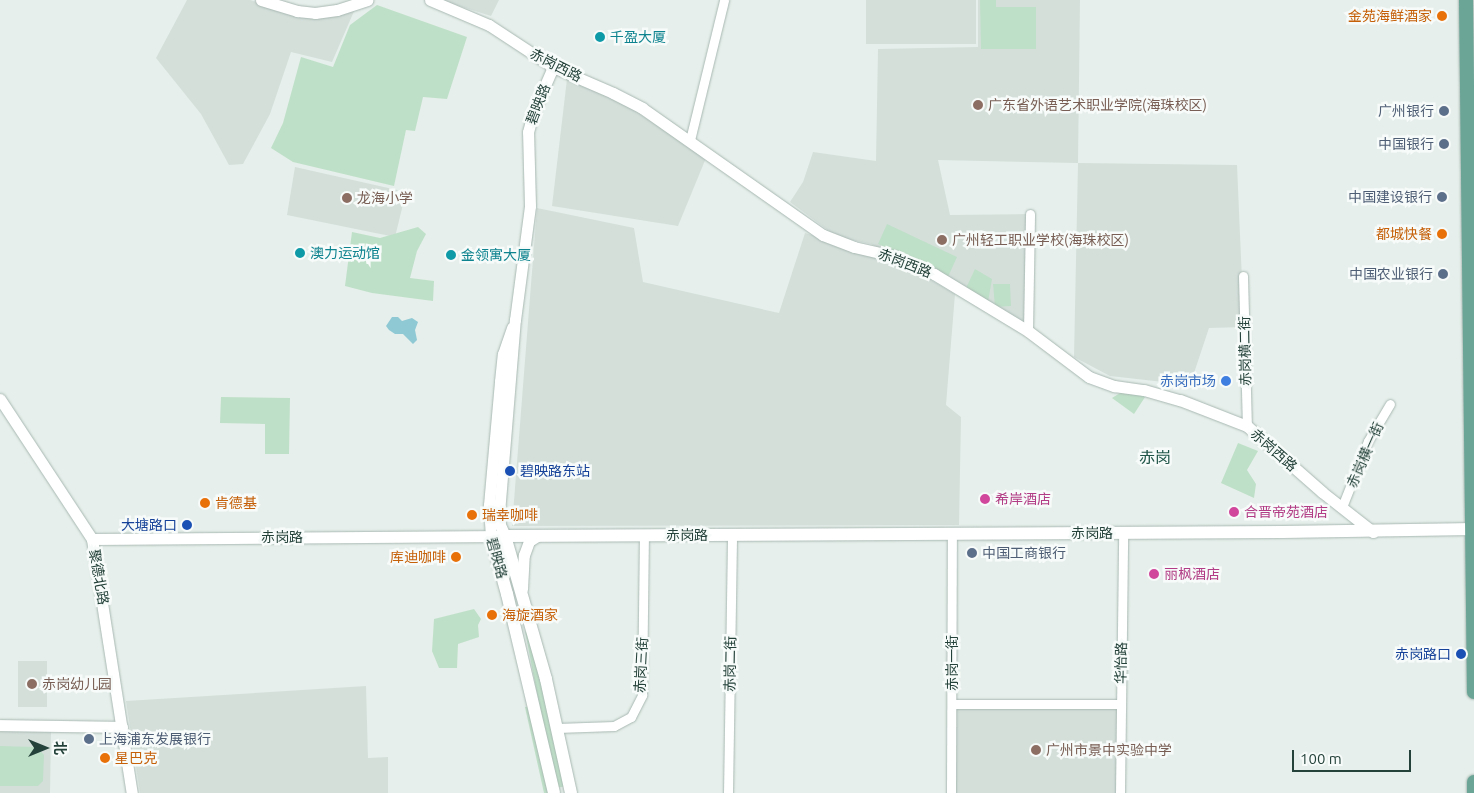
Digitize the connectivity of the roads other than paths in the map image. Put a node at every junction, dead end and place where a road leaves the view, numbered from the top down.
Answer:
1 (261, 0) edge
2 (367, 0) edge
3 (430, 0) edge
4 (724, 0) edge
5 (1466, 0) edge
6 (553, 67) junction
7 (690, 140) junction
8 (1030, 214) dead end
9 (1243, 276) dead end
10 (515, 320) junction
11 (1028, 330) junction
12 (0, 399) edge
13 (1390, 404) dead end
14 (1247, 426) junction
15 (1342, 507) junction
16 (1282, 532) junction
17 (1373, 532) junction
18 (952, 533) junction
19 (1123, 533) junction
20 (1473, 533) edge
21 (644, 535) junction
22 (732, 535) junction
23 (490, 536) junction
24 (505, 536) junction
25 (537, 536) junction
26 (92, 539) junction
27 (523, 596) junction
28 (1474, 692) edge
29 (952, 704) junction
30 (1121, 704) junction
31 (0, 725) edge
32 (122, 727) junction
33 (557, 728) junction
34 (1474, 782) edge
35 (131, 787) edge
36 (128, 793) edge
37 (554, 793) edge
38 (571, 793) edge
39 (728, 793) edge
40 (951, 793) edge
41 (1120, 793) edge
42 (1474, 793) edge

1 - 2 street
3 - 6 street, 赤岗西路
4 - 7 street
5 - 20 main road
6 - 7 street, 赤岗西路
6 - 10 street, 碧映路
7 - 11 street, 赤岗西路
8 - 11 street
9 - 14 street, 赤岗横二街
10 - 23 street, 碧映路
10 - 24 street, 碧映路
11 - 14 street, 赤岗西路
12 - 26 street, 聚德北路
13 - 15 street, 赤岗横一街
14 - 15 street, 赤岗西路
15 - 17 street, 赤岗西路
16 - 17 main road, 赤岗路
16 - 19 main road, 赤岗路
16 - 20 main road, 赤岗路
17 - 20 main road, 赤岗路
18 - 19 main road, 赤岗路
18 - 22 main road, 赤岗路
18 - 29 street, 赤岗一街
19 - 30 street, 华怡路
20 - 28 main road
21 - 22 main road, 赤岗路
21 - 25 main road, 赤岗路
21 - 33 street, 赤岗三街
22 - 39 street, 赤岗二街
23 - 24 street, 赤岗路
23 - 26 street, 赤岗路
23 - 37 main road, 碧映路
24 - 25 main road, 赤岗路
24 - 27 main road, 碧映路
25 - 27 street
26 - 32 street, 聚德北路
27 - 33 main road, 碧映路
29 - 30 street
29 - 40 street, 赤岗一街
30 - 41 street, 华怡路
31 - 32 street
32 - 35 street, 聚德北路
33 - 38 main road, 碧映路
34 - 42 main road
35 - 36 street, 聚德北路

